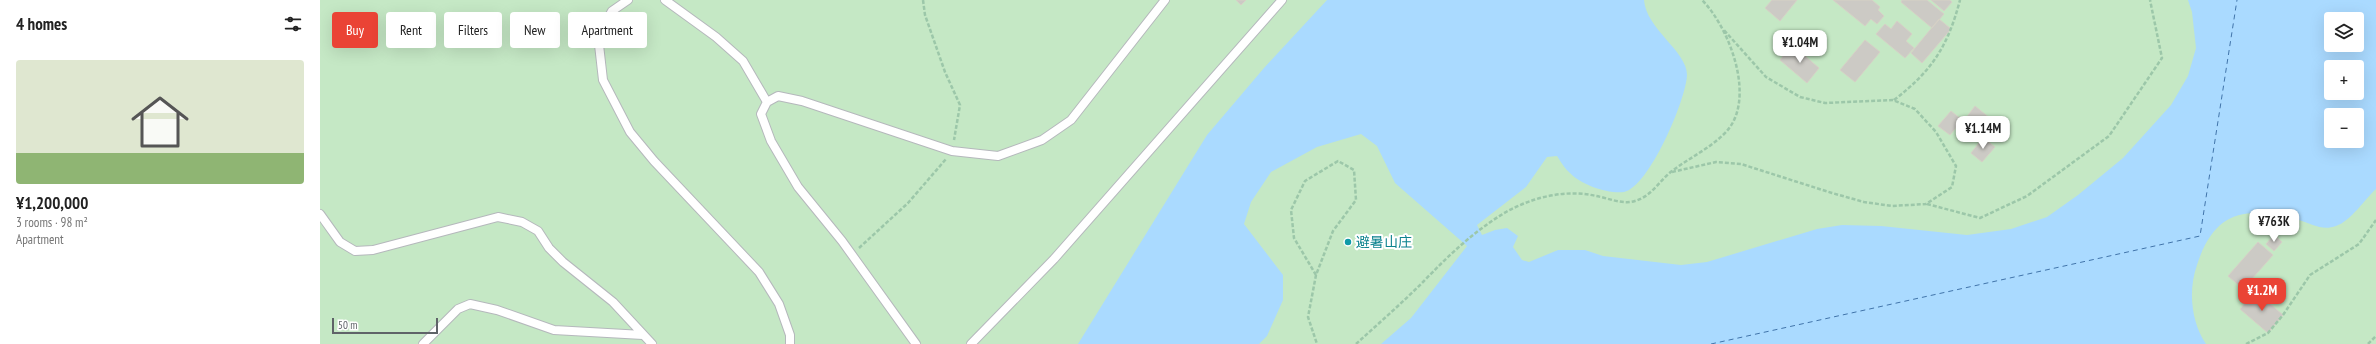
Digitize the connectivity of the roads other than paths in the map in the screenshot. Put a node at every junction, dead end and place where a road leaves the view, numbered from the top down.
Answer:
1 (628, 0) edge
2 (665, 0) edge
3 (1165, 0) edge
4 (1282, 0) edge
5 (767, 102) junction
6 (320, 214) edge
7 (643, 335) junction
8 (423, 344) edge
9 (652, 344) edge
10 (790, 344) edge
11 (916, 344) edge
12 (971, 344) edge

1 - 10 lane
2 - 5 lane
3 - 5 lane
4 - 12 lane
5 - 11 lane
6 - 7 lane
7 - 8 lane
7 - 9 lane

